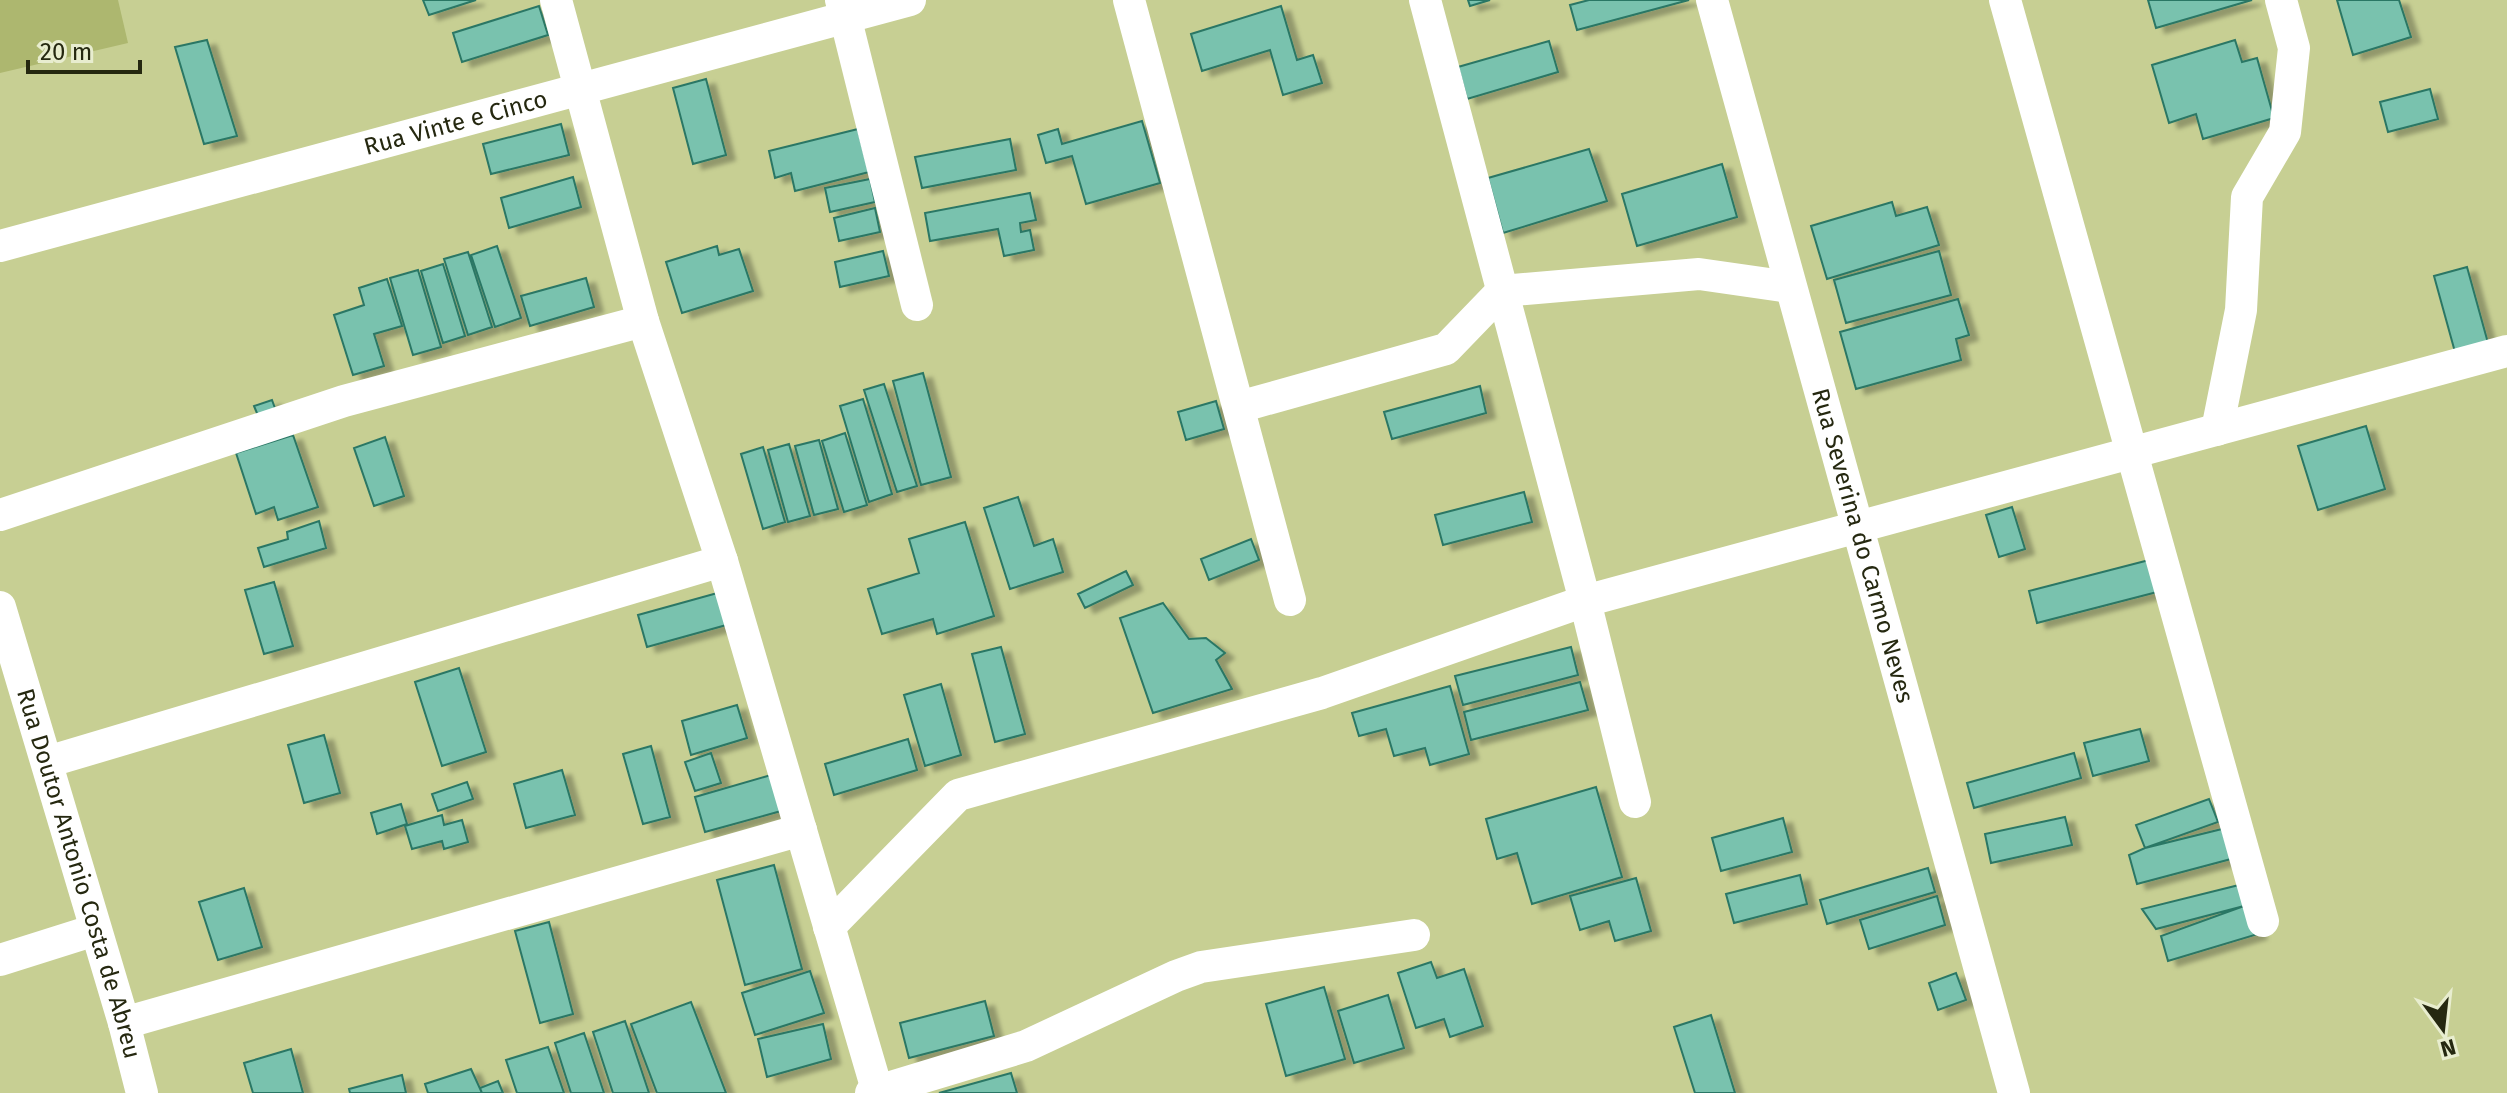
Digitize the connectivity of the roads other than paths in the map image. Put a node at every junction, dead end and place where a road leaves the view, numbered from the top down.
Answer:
1 (556, 0) edge
2 (910, 0) edge
3 (1129, 0) edge
4 (1425, 0) edge
5 (1712, 0) edge
6 (2005, 0) edge
7 (2281, 0) edge
8 (844, 9) edge
9 (579, 89) junction
10 (0, 246) edge
11 (1790, 287) junction
12 (1502, 291) junction
13 (917, 305) dead end
14 (643, 321) junction
15 (2507, 351) edge
16 (1239, 407) junction
17 (2217, 430) junction
18 (2131, 453) junction
19 (0, 515) edge
20 (1856, 526) junction
21 (722, 561) junction
22 (1290, 600) dead end
23 (1585, 601) junction
24 (0, 607) edge
25 (47, 762) junction
26 (1635, 802) dead end
27 (801, 830) junction
28 (2263, 921) dead end
29 (829, 927) junction
30 (95, 930) junction
31 (1414, 935) dead end
32 (0, 960) edge
33 (124, 1023) junction
34 (875, 1092) edge
35 (142, 1093) edge
36 (2014, 1093) edge

1 - 9 street
2 - 8 street, Rua Vinte e Cinco
3 - 16 street
4 - 12 street
5 - 11 street, Rua Severina do Carmo Neves
6 - 18 street
7 - 17 street
8 - 9 street, Rua Vinte e Cinco
8 - 13 street
9 - 10 street, Rua Vinte e Cinco
9 - 14 street
11 - 12 street
11 - 20 street, Rua Severina do Carmo Neves
12 - 16 street
12 - 23 street
14 - 19 street
14 - 21 street
15 - 17 street
16 - 22 street
17 - 18 street
18 - 20 street
18 - 28 street
20 - 23 street
20 - 36 street, Rua Severina do Carmo Neves
21 - 25 street
21 - 27 street
23 - 26 street
23 - 29 street
24 - 25 street, Rua Doutor Antonio Costa de Abreu
25 - 30 street, Rua Doutor Antonio Costa de Abreu
27 - 29 street
27 - 33 street
29 - 34 street
30 - 32 street
30 - 33 street, Rua Doutor Antonio Costa de Abreu
31 - 34 street
33 - 35 street, Rua Doutor Antonio Costa de Abreu

